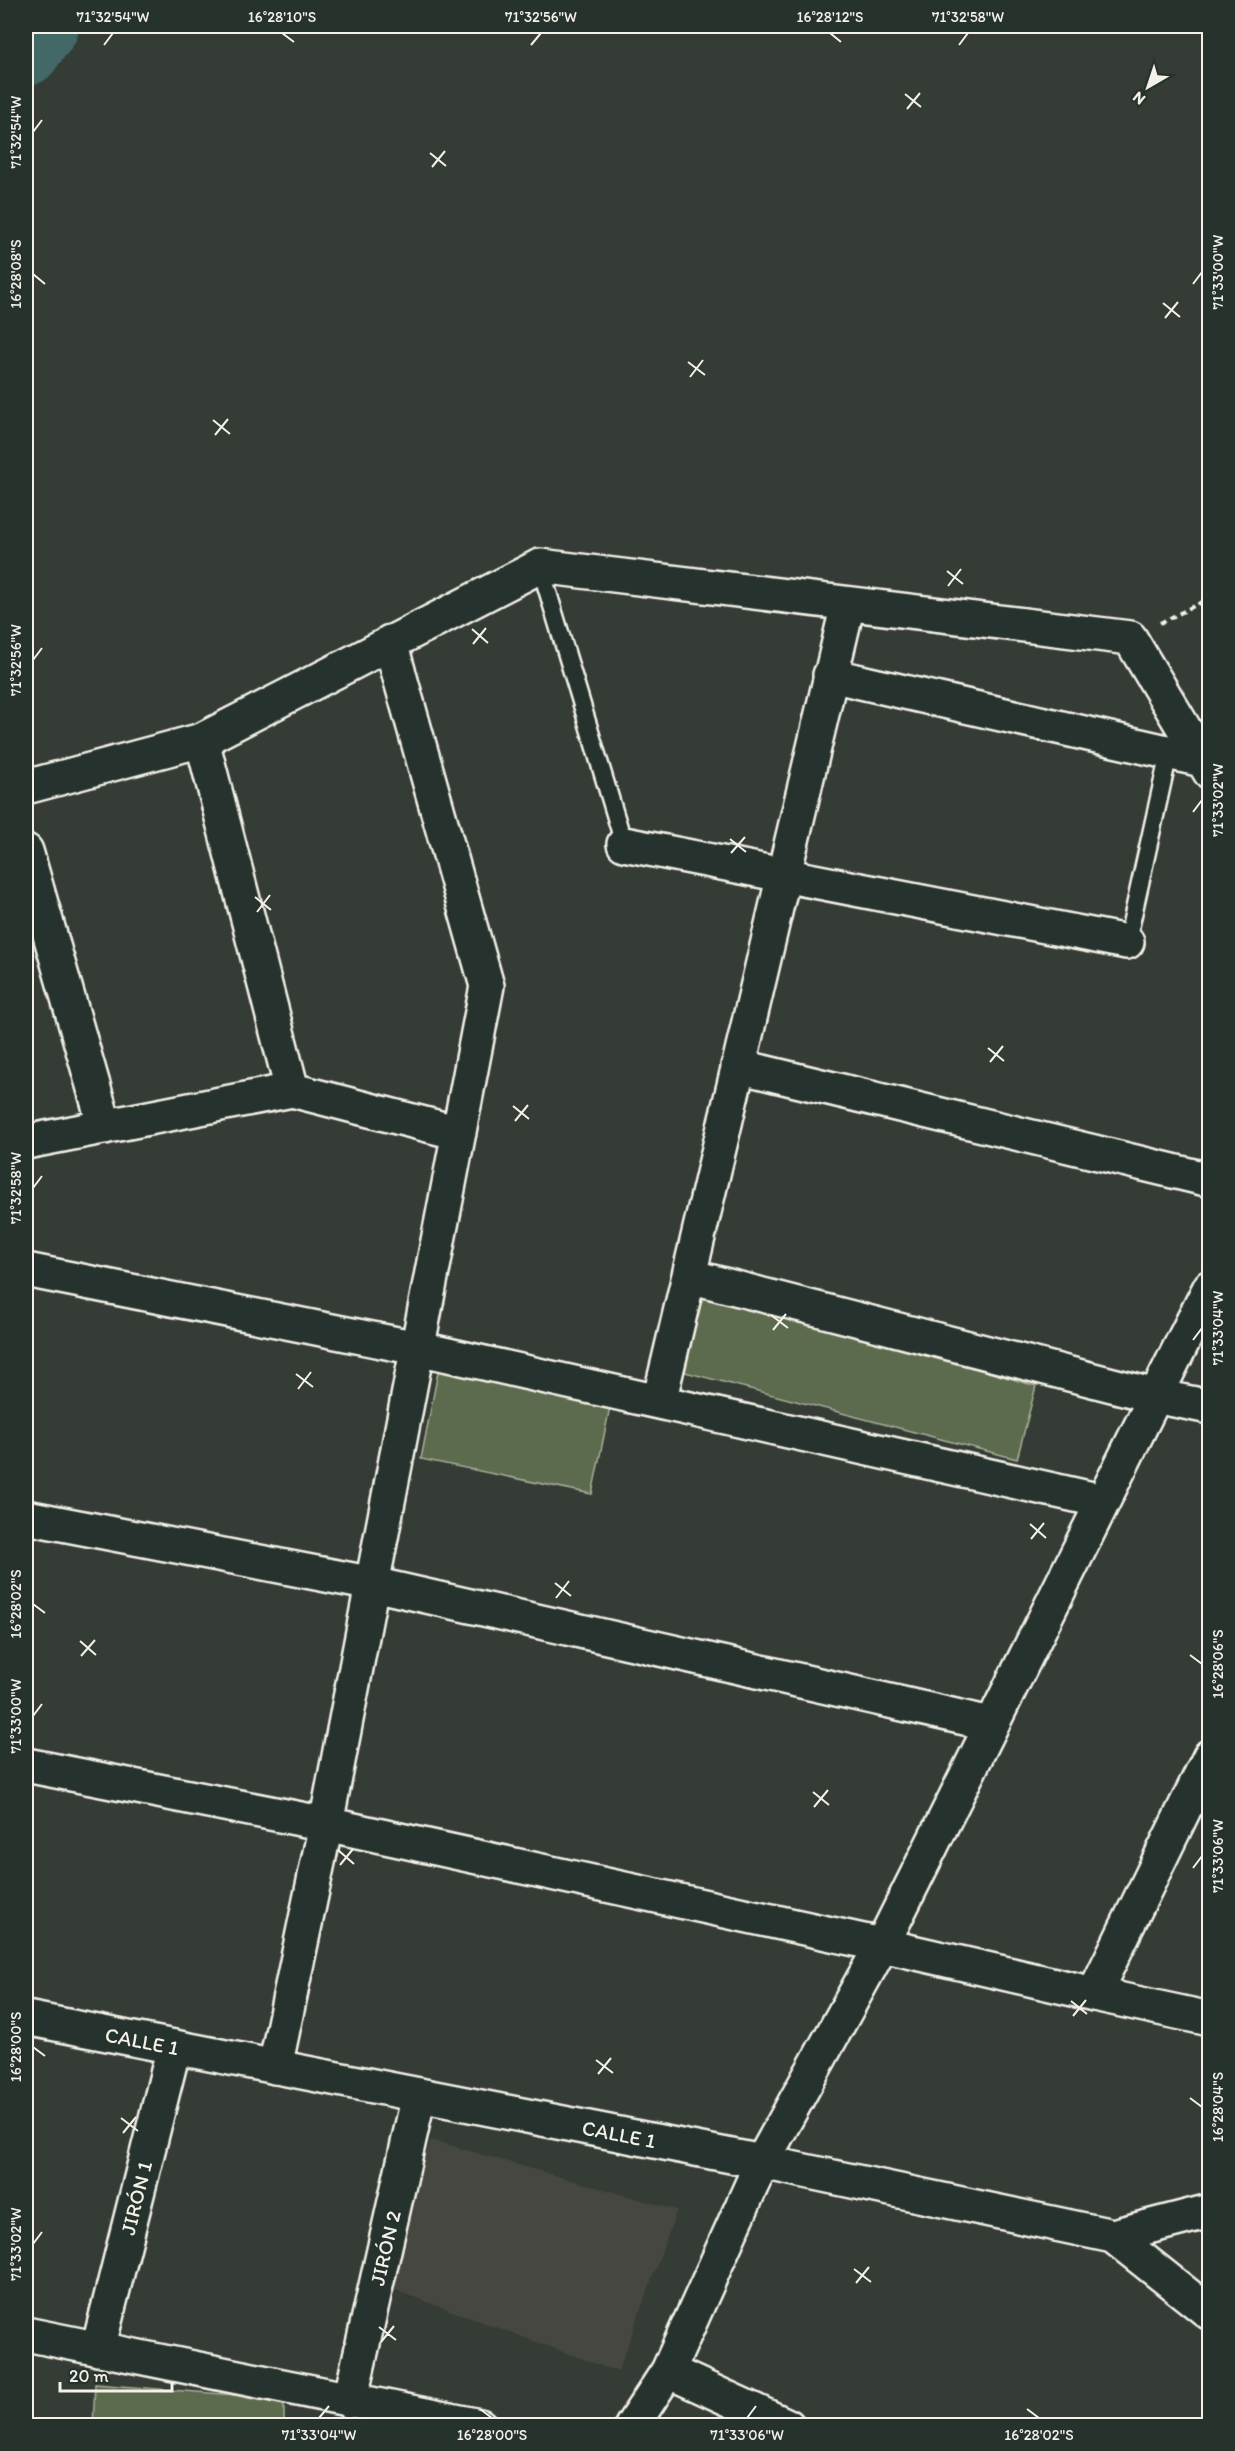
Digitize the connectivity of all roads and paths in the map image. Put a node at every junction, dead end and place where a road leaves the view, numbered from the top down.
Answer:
1 (540, 566) junction
2 (1209, 598) edge
3 (848, 603) junction
4 (1130, 638) junction
5 (390, 642) junction
6 (830, 675) junction
7 (202, 740) junction
8 (1168, 753) junction
9 (1206, 766) edge
10 (26, 787) edge
11 (624, 844) joint
12 (26, 851) edge
13 (783, 875) junction
14 (1127, 942) joint
15 (738, 1066) junction
16 (292, 1089) junction
17 (105, 1127) junction
18 (459, 1133) junction
19 (26, 1142) edge
20 (1209, 1180) edge
21 (26, 1270) edge
22 (689, 1276) junction
23 (1209, 1287) edge
24 (417, 1348) junction
25 (1155, 1396) junction
26 (659, 1402) junction
27 (1209, 1407) edge
28 (1102, 1502) junction
29 (26, 1517) edge
30 (373, 1584) junction
31 (991, 1724) junction
32 (1209, 1756) edge
33 (26, 1765) edge
34 (326, 1824) junction
35 (882, 1945) junction
36 (1094, 1994) junction
37 (26, 2018) edge
38 (1209, 2019) edge
39 (174, 2047) junction
40 (275, 2067) junction
41 (419, 2095) junction
42 (762, 2162) junction
43 (1209, 2211) edge
44 (1113, 2236) junction
45 (1209, 2313) edge
46 (26, 2334) edge
47 (98, 2349) junction
48 (668, 2371) junction
49 (350, 2401) junction
50 (480, 2426) edge
51 (632, 2426) edge
52 (788, 2426) edge

1 - 3 street
1 - 5 street
1 - 11 lane
2 - 4 path
3 - 4 street
3 - 6 street
4 - 9 street
5 - 7 street
5 - 18 street
6 - 8 street
6 - 13 street
7 - 10 street
7 - 16 street
8 - 9 street
8 - 14 lane
11 - 13 street
12 - 17 street
13 - 14 street
13 - 15 street
15 - 20 street
15 - 22 street
16 - 17 street
16 - 18 street
17 - 19 street
18 - 24 street
21 - 24 street
22 - 25 street
22 - 26 street
23 - 25 street
24 - 26 street
24 - 30 street
25 - 27 street
25 - 28 street
26 - 28 street
28 - 31 street
29 - 30 street
30 - 31 street
30 - 34 street
31 - 35 street
32 - 36 street
33 - 34 street
34 - 35 street
34 - 40 street
35 - 36 street
35 - 42 street
36 - 38 street
37 - 39 street, CALLE 1
39 - 40 street, CALLE 1
39 - 47 street, JIRÓN 1
40 - 41 street, CALLE 1
41 - 42 street, CALLE 1
41 - 49 street, JIRÓN 2
42 - 44 street, CALLE 1
42 - 48 street
43 - 44 street, CALLE 1
44 - 45 street
46 - 47 street
47 - 49 street
48 - 51 street
48 - 52 street
49 - 50 street

